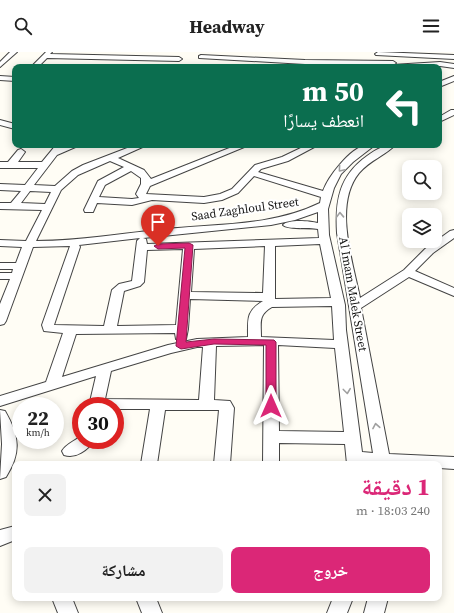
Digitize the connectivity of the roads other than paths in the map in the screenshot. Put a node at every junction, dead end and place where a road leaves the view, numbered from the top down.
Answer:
1 (4, 52) edge
2 (14, 52) edge
3 (182, 52) edge
4 (47, 54) edge
5 (368, 54) dead end
6 (392, 55) junction
7 (0, 56) edge
8 (78, 56) junction
9 (454, 56) edge
10 (201, 57) edge
11 (179, 59) junction
12 (37, 64) edge
13 (71, 64) edge
14 (176, 64) edge
15 (305, 64) edge
16 (392, 64) edge
17 (442, 64) edge
18 (0, 65) edge
19 (453, 66) edge
20 (442, 71) edge
21 (0, 78) edge
22 (454, 78) edge
23 (12, 79) edge
24 (442, 84) edge
25 (454, 112) edge
26 (442, 117) edge
27 (0, 122) edge
28 (12, 126) edge
29 (58, 148) edge
30 (68, 148) edge
31 (135, 148) edge
32 (237, 148) edge
33 (308, 148) edge
34 (366, 148) edge
35 (386, 148) edge
36 (21, 152) dead end
37 (54, 153) junction
38 (110, 157) junction
39 (0, 165) edge
40 (11, 165) junction
41 (45, 166) junction
42 (132, 167) junction
43 (252, 172) junction
44 (146, 184) junction
45 (0, 187) edge
46 (27, 188) junction
47 (58, 189) junction
48 (150, 198) junction
49 (93, 200) junction
50 (325, 200) junction
51 (0, 206) edge
52 (14, 206) junction
53 (48, 207) junction
54 (89, 210) dead end
55 (324, 227) junction
56 (454, 233) edge
57 (326, 241) junction
58 (0, 244) edge
59 (142, 244) junction
60 (270, 244) junction
61 (189, 245) junction
62 (75, 247) junction
63 (28, 248) junction
64 (0, 250) edge
65 (0, 266) edge
66 (19, 271) junction
67 (408, 272) junction
68 (0, 276) edge
69 (454, 292) edge
70 (185, 294) junction
71 (269, 300) junction
72 (338, 302) junction
73 (356, 306) junction
74 (0, 321) edge
75 (110, 329) junction
76 (182, 329) junction
77 (71, 330) junction
78 (360, 331) junction
79 (340, 338) junction
80 (210, 342) junction
81 (254, 342) junction
82 (271, 342) junction
83 (181, 346) junction
84 (105, 368) junction
85 (344, 369) junction
86 (366, 369) junction
87 (52, 385) junction
88 (98, 397) edge
89 (0, 401) edge
90 (158, 404) junction
91 (206, 404) junction
92 (124, 405) edge
93 (0, 415) edge
94 (271, 437) junction
95 (352, 438) junction
96 (74, 449) edge
97 (70, 451) dead end
98 (150, 461) edge
99 (222, 461) edge
100 (270, 461) edge
101 (355, 461) edge
102 (382, 461) edge
103 (442, 463) edge
104 (454, 463) edge
105 (0, 472) edge
106 (12, 534) edge
107 (0, 538) edge
108 (63, 601) edge
109 (147, 601) edge
110 (342, 601) edge
111 (377, 601) edge
112 (68, 613) edge
113 (152, 613) edge
114 (338, 613) edge
115 (374, 613) edge

1 - 7 street
2 - 18 street
3 - 11 street
4 - 8 street
4 - 12 street
5 - 6 street
6 - 9 street
6 - 16 street
8 - 11 street
8 - 13 street
10 - 15 street
11 - 14 street
17 - 19 street
19 - 20 street
21 - 23 street
22 - 24 street
25 - 26 street
27 - 28 street
29 - 37 street
30 - 37 street
31 - 38 street
32 - 44 street
33 - 43 street
34 -> 50 street, Al Imam Malek Street
73 -> 35 street, Al Imam Malek Street
36 - 40 street
37 - 41 street
38 - 42 street
38 - 47 street
39 - 40 street
40 - 41 street
41 - 46 street
42 - 44 street
42 - 49 street
43 - 48 street
43 - 50 street
44 - 48 street
45 - 46 street
46 - 47 street
46 - 52 street
47 - 53 street
48 - 49 street
49 - 54 street
50 - 55 street, Al Imam Malek Street
50 - 63 street, Saad Zaghloul Street
51 - 52 street
52 - 53 street
53 - 63 street
55 - 57 street, Al Imam Malek Street
55 - 59 street, Saad Zaghloul Street
56 - 67 street
57 - 60 street
57 - 72 street, Al Imam Malek Street
58 - 63 street, Saad Zaghloul Street
59 - 61 street
59 - 62 street, Saad Zaghloul Street
59 - 75 street
60 - 61 street
60 - 71 street
61 - 70 street
62 - 63 street, Saad Zaghloul Street
62 - 77 street
63 - 64 street, Saad Zaghloul Street
63 - 66 street
65 - 66 street
66 - 68 street
66 - 74 street
67 - 69 street
67 - 73 street
70 - 71 street
70 - 76 street
71 - 72 street
71 - 81 street
72 - 79 street, Al Imam Malek Street
73 - 78 street, Al Imam Malek Street
75 - 76 street
75 - 77 street
76 - 83 street
77 - 87 street
78 - 79 street
78 - 86 street, Al Imam Malek Street
79 - 82 street
79 - 85 street, Al Imam Malek Street
80 - 81 street
80 - 83 street
80 - 91 street
81 - 82 street
82 - 94 street
83 - 84 street
84 - 87 street
84 - 88 street
85 - 86 street
85 -> 95 street, Al Imam Malek Street
102 -> 86 street, Al Imam Malek Street
87 - 89 street
90 - 91 street
90 - 92 street
90 - 98 street
91 - 99 street
93 - 105 street
94 - 95 street
94 - 100 street
95 - 101 street, Al Imam Malek Street
96 - 97 street
103 - 104 street
106 - 107 street
108 - 112 street
109 - 113 street
110 - 114 street
111 - 115 street

